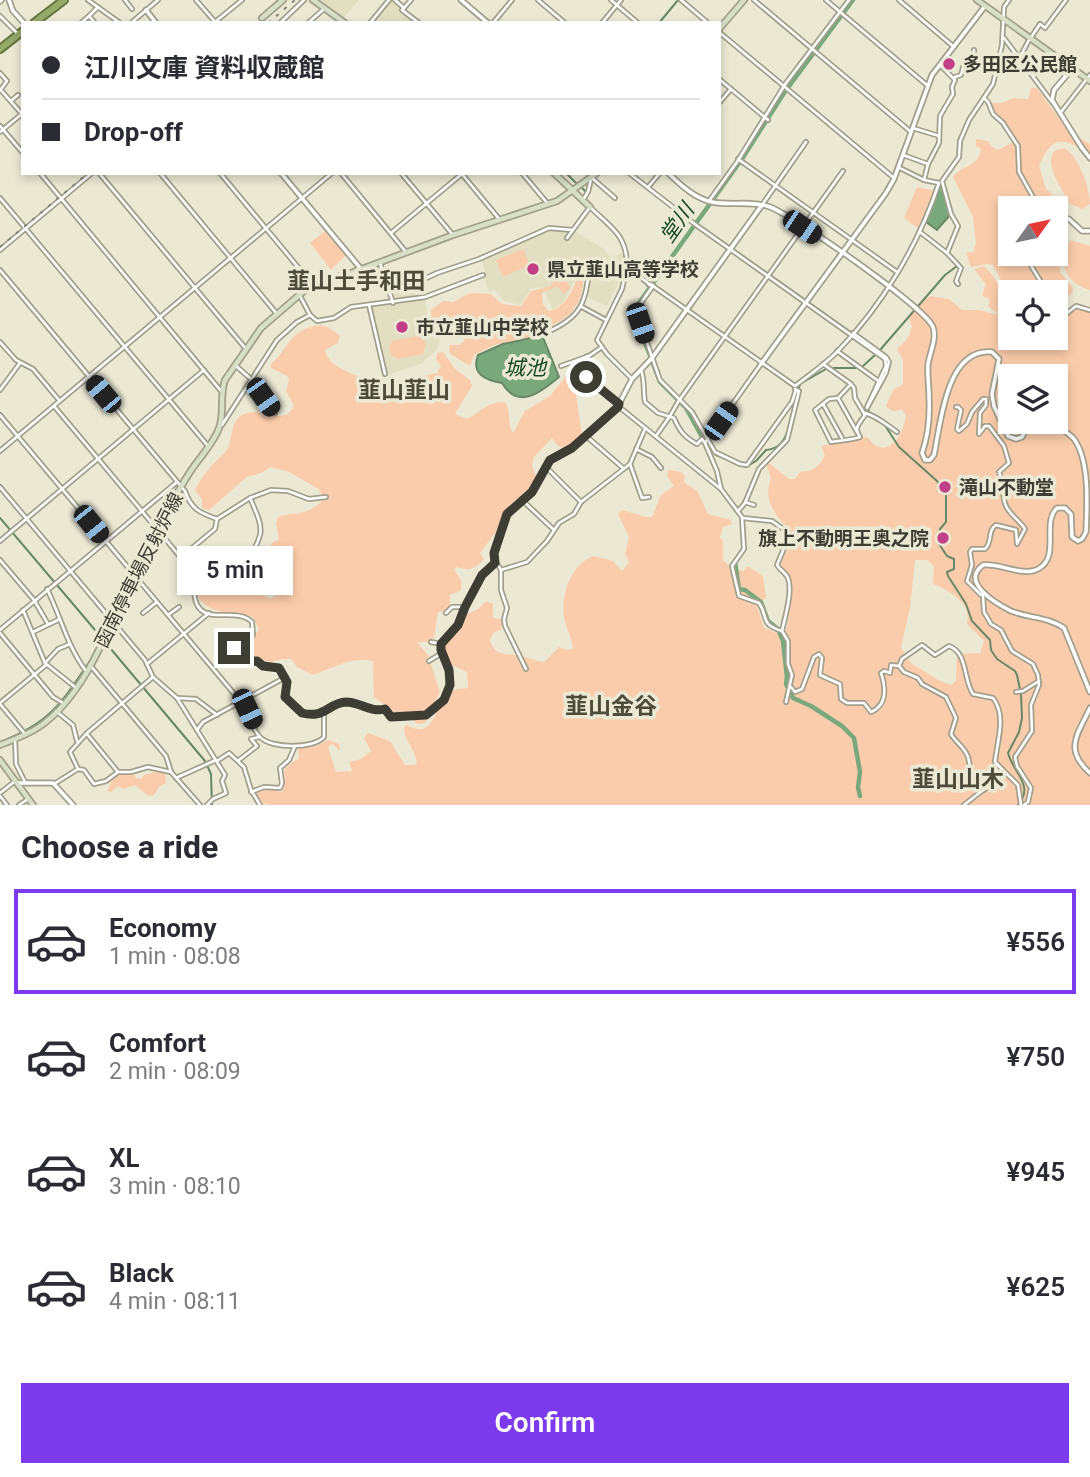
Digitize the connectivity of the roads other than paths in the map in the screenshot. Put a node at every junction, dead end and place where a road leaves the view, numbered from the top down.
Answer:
1 (9, 0) edge
2 (88, 0) edge
3 (125, 0) edge
4 (158, 0) edge
5 (196, 0) edge
6 (242, 0) edge
7 (283, 0) edge
8 (304, 0) edge
9 (313, 0) edge
10 (389, 0) edge
11 (395, 0) edge
12 (411, 0) edge
13 (461, 0) edge
14 (512, 0) edge
15 (538, 0) edge
16 (611, 0) edge
17 (621, 0) edge
18 (681, 0) edge
19 (744, 0) edge
20 (754, 0) edge
21 (826, 0) edge
22 (849, 0) edge
23 (899, 0) edge
24 (977, 0) edge
25 (1009, 0) edge
26 (1066, 0) edge
27 (59, 1) edge
28 (617, 5) junction
29 (985, 6) junction
30 (98, 7) junction
31 (325, 8) junction
32 (404, 8) junction
33 (132, 9) dead end
34 (146, 10) junction
35 (840, 12) junction
36 (0, 16) edge
37 (89, 16) junction
38 (1002, 18) junction
39 (260, 20) edge
40 (22, 21) edge
41 (36, 21) edge
42 (83, 21) edge
43 (93, 21) edge
44 (117, 21) edge
45 (133, 21) edge
46 (154, 21) edge
47 (215, 21) edge
48 (217, 21) edge
49 (282, 21) edge
50 (310, 21) edge
51 (342, 21) edge
52 (372, 21) edge
53 (416, 21) edge
54 (487, 21) edge
55 (492, 21) edge
56 (563, 21) edge
57 (604, 21) edge
58 (636, 21) edge
59 (706, 21) edge
60 (721, 29) edge
61 (21, 33) edge
62 (721, 33) edge
63 (1003, 38) junction
64 (1030, 39) junction
65 (954, 47) junction
66 (0, 49) edge
67 (814, 50) junction
68 (974, 50) dead end
69 (1018, 59) junction
70 (940, 65) junction
71 (1072, 69) junction
72 (0, 73) edge
73 (961, 75) junction
74 (955, 77) junction
75 (1089, 79) edge
76 (721, 81) edge
77 (954, 84) junction
78 (928, 86) junction
79 (787, 87) junction
80 (1, 89) edge
81 (731, 89) junction
82 (18, 95) dead end
83 (984, 98) junction
84 (11, 101) junction
85 (721, 101) edge
86 (1053, 103) junction
87 (21, 113) edge
88 (21, 115) edge
89 (767, 119) junction
90 (1, 129) edge
91 (912, 130) junction
92 (939, 136) junction
93 (806, 142) dead end
94 (21, 151) edge
95 (903, 155) junction
96 (1090, 158) edge
97 (740, 160) junction
98 (928, 164) junction
99 (898, 167) junction
100 (843, 171) dead end
101 (42, 175) edge
102 (90, 175) edge
103 (101, 175) edge
104 (162, 175) edge
105 (222, 175) edge
106 (283, 175) edge
107 (330, 175) edge
108 (343, 175) edge
109 (403, 175) edge
110 (460, 175) edge
111 (464, 175) edge
112 (524, 175) edge
113 (556, 175) edge
114 (595, 175) edge
115 (632, 175) edge
116 (658, 175) edge
117 (670, 175) edge
118 (591, 178) junction
119 (894, 178) junction
120 (924, 180) junction
121 (940, 183) junction
122 (775, 186) junction
123 (648, 188) junction
124 (573, 190) junction
125 (1032, 196) edge
126 (0, 198) edge
127 (302, 198) junction
128 (615, 198) dead end
129 (61, 199) junction
130 (583, 200) junction
131 (711, 202) junction
132 (426, 203) junction
133 (548, 204) junction
134 (762, 205) junction
135 (590, 206) junction
136 (813, 212) junction
137 (1068, 219) edge
138 (500, 220) junction
139 (802, 227) junction
140 (266, 228) junction
141 (26, 229) junction
142 (572, 230) junction
143 (1090, 231) edge
144 (920, 232) junction
145 (391, 233) junction
146 (453, 235) junction
147 (567, 238) dead end
148 (852, 240) junction
149 (730, 249) junction
150 (0, 250) edge
151 (406, 251) junction
152 (842, 253) junction
153 (947, 253) junction
154 (231, 258) junction
155 (380, 262) junction
156 (627, 267) junction
157 (362, 269) junction
158 (0, 270) edge
159 (624, 272) junction
160 (897, 272) junction
161 (483, 275) dead end
162 (768, 276) junction
163 (312, 284) junction
164 (366, 284) dead end
165 (958, 284) dead end
166 (388, 285) junction
167 (651, 285) junction
168 (889, 286) junction
169 (195, 288) junction
170 (299, 294) junction
171 (393, 303) junction
172 (806, 303) junction
173 (369, 305) junction
174 (582, 307) junction
175 (687, 310) junction
176 (1090, 310) edge
177 (1068, 312) edge
178 (277, 314) junction
179 (310, 315) junction
180 (160, 317) junction
181 (607, 320) junction
182 (545, 333) dead end
183 (852, 334) junction
184 (724, 337) junction
185 (0, 342) edge
186 (124, 347) junction
187 (602, 347) junction
188 (246, 349) junction
189 (838, 351) junction
190 (587, 356) junction
191 (650, 359) junction
192 (20, 363) junction
193 (761, 364) junction
194 (822, 364) junction
195 (998, 364) edge
196 (998, 364) edge
197 (235, 365) junction
198 (561, 366) dead end
199 (204, 370) junction
200 (641, 370) junction
201 (385, 374) dead end
202 (89, 377) junction
203 (632, 379) junction
204 (251, 380) junction
205 (880, 382) junction
206 (851, 384) junction
207 (795, 388) junction
208 (0, 390) edge
209 (222, 391) junction
210 (838, 398) junction
211 (169, 399) junction
212 (60, 401) junction
213 (679, 401) junction
214 (823, 404) junction
215 (618, 405) junction
216 (54, 406) junction
217 (956, 407) dead end
218 (864, 412) junction
219 (275, 413) dead end
220 (0, 415) edge
221 (998, 415) edge
222 (670, 416) junction
223 (220, 427) junction
224 (133, 429) junction
225 (645, 429) junction
226 (897, 432) dead end
227 (857, 433) junction
228 (1007, 434) edge
229 (1024, 434) edge
230 (1068, 434) edge
231 (18, 436) junction
232 (586, 436) junction
233 (655, 437) junction
234 (842, 439) junction
235 (706, 442) junction
236 (208, 446) junction
237 (635, 448) junction
238 (0, 451) edge
239 (98, 459) junction
240 (630, 464) junction
241 (545, 466) junction
242 (623, 468) junction
243 (661, 468) dead end
244 (181, 485) junction
245 (0, 487) edge
246 (62, 489) junction
247 (721, 489) junction
248 (326, 497) dead end
249 (649, 497) dead end
250 (250, 498) junction
251 (522, 500) junction
252 (581, 502) junction
253 (746, 502) junction
254 (754, 505) dead end
255 (141, 511) junction
256 (738, 511) junction
257 (742, 517) junction
258 (27, 518) junction
259 (217, 519) junction
260 (554, 529) junction
261 (157, 531) junction
262 (0, 541) edge
263 (106, 541) junction
264 (180, 558) junction
265 (0, 559) edge
266 (495, 563) junction
267 (501, 570) junction
268 (71, 571) junction
269 (195, 572) junction
270 (134, 575) junction
271 (47, 589) junction
272 (984, 594) junction
273 (34, 600) junction
274 (157, 602) junction
275 (179, 607) dead end
276 (465, 607) junction
277 (23, 610) junction
278 (144, 613) dead end
279 (209, 613) junction
280 (446, 613) dead end
281 (168, 615) junction
282 (60, 619) junction
283 (113, 622) junction
284 (48, 624) junction
285 (0, 631) edge
286 (782, 631) junction
287 (33, 632) junction
288 (184, 634) junction
289 (431, 642) dead end
290 (69, 644) junction
291 (441, 644) junction
292 (442, 653) junction
293 (429, 661) dead end
294 (46, 663) junction
295 (147, 664) junction
296 (90, 665) junction
297 (900, 666) junction
298 (526, 669) dead end
299 (85, 670) junction
300 (34, 674) junction
301 (153, 677) junction
302 (285, 678) junction
303 (1039, 681) junction
304 (75, 687) junction
305 (791, 687) junction
306 (1016, 692) dead end
307 (1090, 692) edge
308 (177, 698) junction
309 (241, 702) junction
310 (786, 702) dead end
311 (61, 703) junction
312 (122, 703) junction
313 (0, 704) edge
314 (1090, 708) edge
315 (56, 711) junction
316 (324, 713) junction
317 (217, 715) junction
318 (197, 730) junction
319 (87, 733) junction
320 (24, 734) junction
321 (259, 737) junction
322 (15, 739) junction
323 (78, 741) junction
324 (0, 745) edge
325 (295, 746) junction
326 (0, 760) edge
327 (216, 760) junction
328 (239, 760) junction
329 (78, 769) junction
330 (118, 772) junction
331 (171, 772) junction
332 (1090, 773) edge
333 (176, 778) junction
334 (16, 782) junction
335 (24, 782) junction
336 (54, 784) junction
337 (251, 792) junction
338 (0, 794) edge
339 (28, 798) junction
340 (7, 805) edge
341 (19, 805) edge
342 (33, 805) edge
343 (73, 805) edge
344 (200, 805) edge
345 (207, 805) edge
346 (260, 805) edge
347 (964, 805) edge
348 (1023, 805) edge

1 - 40 street
2 - 30 street
3 - 33 street
4 - 34 street
5 - 47 street
6 - 48 street
7 - 39 main road
8 - 49 street
9 - 31 main road
10 - 52 street
11 - 32 street
12 - 32 street
13 - 54 street
14 - 55 street
15 - 56 street
16 - 28 street
17 - 28 street
18 - 59 street
19 - 60 main road
20 - 67 street
21 - 35 street
22 - 35 street
23 - 65 street
24 - 29 main road
25 - 38 street
26 - 64 street
27 - 41 highway
28 - 57 street
28 - 58 street
29 - 38 main road
29 - 65 street
30 - 37 street
30 - 44 street
31 - 50 street
31 - 51 main road
32 - 53 street
34 - 45 street
34 - 46 street
35 - 67 street
35 - 78 street
36 - 61 street
37 - 42 street
37 - 43 street
38 - 63 street
38 - 64 main road
61 - 66 highway
62 - 79 street
63 - 69 street
63 - 83 street
64 - 69 street
64 - 71 main road
65 - 70 street
67 - 79 street
67 - 91 street
68 - 73 street
69 - 86 street
70 - 74 street
70 - 78 street
71 - 75 main road
71 - 86 street
72 - 80 street
73 - 74 street
73 - 77 street
74 - 77 street
75 - 86 street
76 - 81 street
77 - 92 street
78 - 91 street
79 - 89 street
79 - 119 street
80 - 84 street
81 - 85 street
81 - 89 street
82 - 84 street
83 - 121 street
83 - 125 street
84 - 87 street
86 - 96 street
88 - 90 street
89 - 97 street
90 - 94 street
91 - 92 street
91 - 95 street
92 - 98 street
93 - 122 street
95 - 98 street
95 - 99 street
97 - 122 street
97 - 131 street
98 - 120 street
99 - 119 street
99 - 120 street
100 - 136 street
101 - 129 street
102 - 129 street
103 - 169 street
104 - 154 street
105 - 140 street
106 - 127 street
107 - 127 street
108 - 145 street
109 - 132 street
110 - 132 street
111 - 138 street
112 - 133 street
113 - 124 main road
114 - 118 main road, 函南停車場反射炉線
115 - 123 street
116 - 123 street
117 - 131 street
118 - 124 main road, 函南停車場反射炉線
118 - 128 street
118 - 130 street
119 - 148 street
120 - 121 street
121 - 144 street
121 - 153 street
122 - 134 street
122 - 136 street
123 - 149 street
124 - 130 main road
124 - 133 main road, 函南停車場反射炉線
126 - 141 street
127 - 140 street
127 - 157 street
129 - 141 street
129 - 180 street
130 - 135 main road
131 - 134 street
132 - 145 street
132 - 146 street
133 - 138 main road, 函南停車場反射炉線
134 - 139 street
134 - 149 street
135 - 142 street
135 - 156 street
136 - 139 street
136 - 148 street
137 - 143 street
138 - 146 main road, 函南停車場反射炉線
139 - 152 street
139 - 162 street
140 - 154 street
140 - 163 street
141 - 150 street
141 - 186 street
142 - 147 street
142 - 166 street
144 - 153 street
144 - 160 street
145 - 151 street
146 - 151 main road, 函南停車場反射炉線
148 - 152 street
148 - 160 street
149 - 162 street
149 - 175 street
151 - 155 main road, 函南停車場反射炉線
152 - 168 street
152 - 172 street
153 - 165 street
154 - 169 street
154 - 178 street
155 - 157 main road, 函南停車場反射炉線
155 - 166 street
156 - 159 street
156 - 167 street
157 - 163 main road, 函南停車場反射炉線
157 - 164 street
158 - 202 street
159 - 174 street
159 - 181 street
160 - 168 street
161 - 171 street
162 - 172 street
162 - 184 street
163 - 170 main road, 函南停車場反射炉線
166 - 171 street
167 - 175 street
167 - 191 street
168 - 183 street
168 - 196 street
169 - 180 street
169 - 188 street
170 - 178 main road, 函南停車場反射炉線
170 - 179 street
171 - 173 street
172 - 183 street
172 - 193 street
173 - 179 street
173 - 201 street
174 - 181 street
174 - 182 street
175 - 184 street
175 - 191 street
176 - 177 street
178 - 188 main road, 函南停車場反射炉線
179 - 204 street
180 - 186 street
180 - 199 street
181 - 187 street
183 - 189 street
183 - 205 street
184 - 193 street
184 - 213 street
185 - 192 street
186 - 202 street
186 - 211 street
187 - 190 street
187 - 203 street
188 - 197 main road, 函南停車場反射炉線
189 - 194 street
189 - 205 street
190 - 198 street
190 - 215 street
191 - 200 street
191 - 213 street
192 - 208 street
192 - 212 street
193 - 207 street
193 - 235 street
194 - 206 street
194 - 207 street
195 - 221 street
197 - 204 street
197 - 209 main road, 函南停車場反射炉線
199 - 209 street
199 - 211 street
200 - 203 street
200 - 222 street
202 - 212 street
202 - 224 street
203 - 215 street
204 - 219 street
204 - 223 street
205 - 218 street
206 - 210 street
206 - 218 street
207 - 235 street
207 - 253 street
209 - 223 main road, 函南停車場反射炉線
210 - 214 street
210 - 227 street
211 - 224 street
211 - 236 street
212 - 216 street
213 - 222 street
213 - 235 street
214 - 234 street
214 - 234 street
215 - 225 street
215 - 232 street
216 - 231 street
216 - 239 street
217 - 272 street
218 - 226 street
218 - 227 street
220 - 231 street
222 - 233 street
222 - 235 street
223 - 236 main road, 函南停車場反射炉線
224 - 239 street
224 - 244 street
225 - 233 street
225 - 237 street
227 - 234 street
228 - 229 street
230 - 272 street
231 - 238 street
231 - 246 street
232 - 241 street
232 - 242 street
233 - 247 street
235 - 247 street
236 - 244 main road, 函南停車場反射炉線
237 - 240 street
237 - 243 street
239 - 246 street
239 - 255 street
240 - 242 street
240 - 249 street
241 - 251 street
241 - 252 street
242 - 252 street
244 - 255 street
244 - 259 street
244 - 261 main road, 函南停車場反射炉線
245 - 258 street
246 - 258 street
246 - 263 street
247 - 256 street
248 - 250 street
250 - 259 street
250 - 269 street
251 - 260 street
251 - 266 street
252 - 260 street
253 - 254 street
253 - 256 street
255 - 261 street
255 - 263 street
256 - 257 street
257 - 286 street
257 - 286 street
258 - 262 street
258 - 268 street
259 - 264 street
260 - 267 street
261 - 264 street
261 - 270 main road, 函南停車場反射炉線
263 - 268 street
263 - 270 street
264 - 269 street
265 - 273 street
266 - 267 street
266 - 276 street
267 - 298 street
268 - 271 street
268 - 283 street
269 - 279 street
270 - 274 street
270 - 283 main road, 函南停車場反射炉線
271 - 273 street
271 - 282 street
272 - 303 street
272 - 307 street
273 - 277 street
273 - 284 street
274 - 278 street
274 - 281 street
275 - 281 street
276 - 280 street
276 - 291 street
277 - 285 street
277 - 287 street
279 - 288 street
279 - 302 street
281 - 288 street
282 - 284 street
282 - 290 street
283 - 295 street
283 - 296 main road, 函南停車場反射炉線
284 - 287 street
285 - 300 street
286 - 305 street
287 - 294 street
288 - 295 street
288 - 309 street
289 - 291 street
290 - 294 street
290 - 299 street
291 - 292 street
292 - 293 street
292 - 316 street
294 - 300 street
294 - 304 street
295 - 301 street
296 - 299 main road, 函南停車場反射炉線
296 - 312 street
297 - 305 street
297 - 347 street
297 - 348 street
299 - 304 main road, 函南停車場反射炉線
300 - 311 street
300 - 313 street
301 - 308 street
301 - 312 street
302 - 309 street
302 - 316 street
303 - 306 street
303 - 348 street
304 - 311 main road, 函南停車場反射炉線
305 - 310 street
308 - 317 street
308 - 318 street
309 - 317 street
309 - 321 street
311 - 315 main road, 函南停車場反射炉線
312 - 319 street
312 - 331 street
313 - 320 street
314 - 332 street
315 - 320 main road, 函南停車場反射炉線
315 - 323 street
316 - 325 street
317 - 318 street
318 - 327 street
319 - 323 street
319 - 330 street
320 - 322 main road, 函南停車場反射炉線
321 - 325 street
321 - 328 street
322 - 324 main road, 函南停車場反射炉線
322 - 335 street
323 - 329 street
325 - 337 street
326 - 334 main road
327 - 328 street
327 - 333 street
327 - 345 street
328 - 337 street
329 - 330 street
329 - 336 street
330 - 331 street
331 - 333 street
333 - 344 street
334 - 335 street
334 - 338 street
334 - 339 main road
335 - 336 street
336 - 343 street
337 - 346 street
338 - 340 street
339 - 341 street
339 - 342 main road

